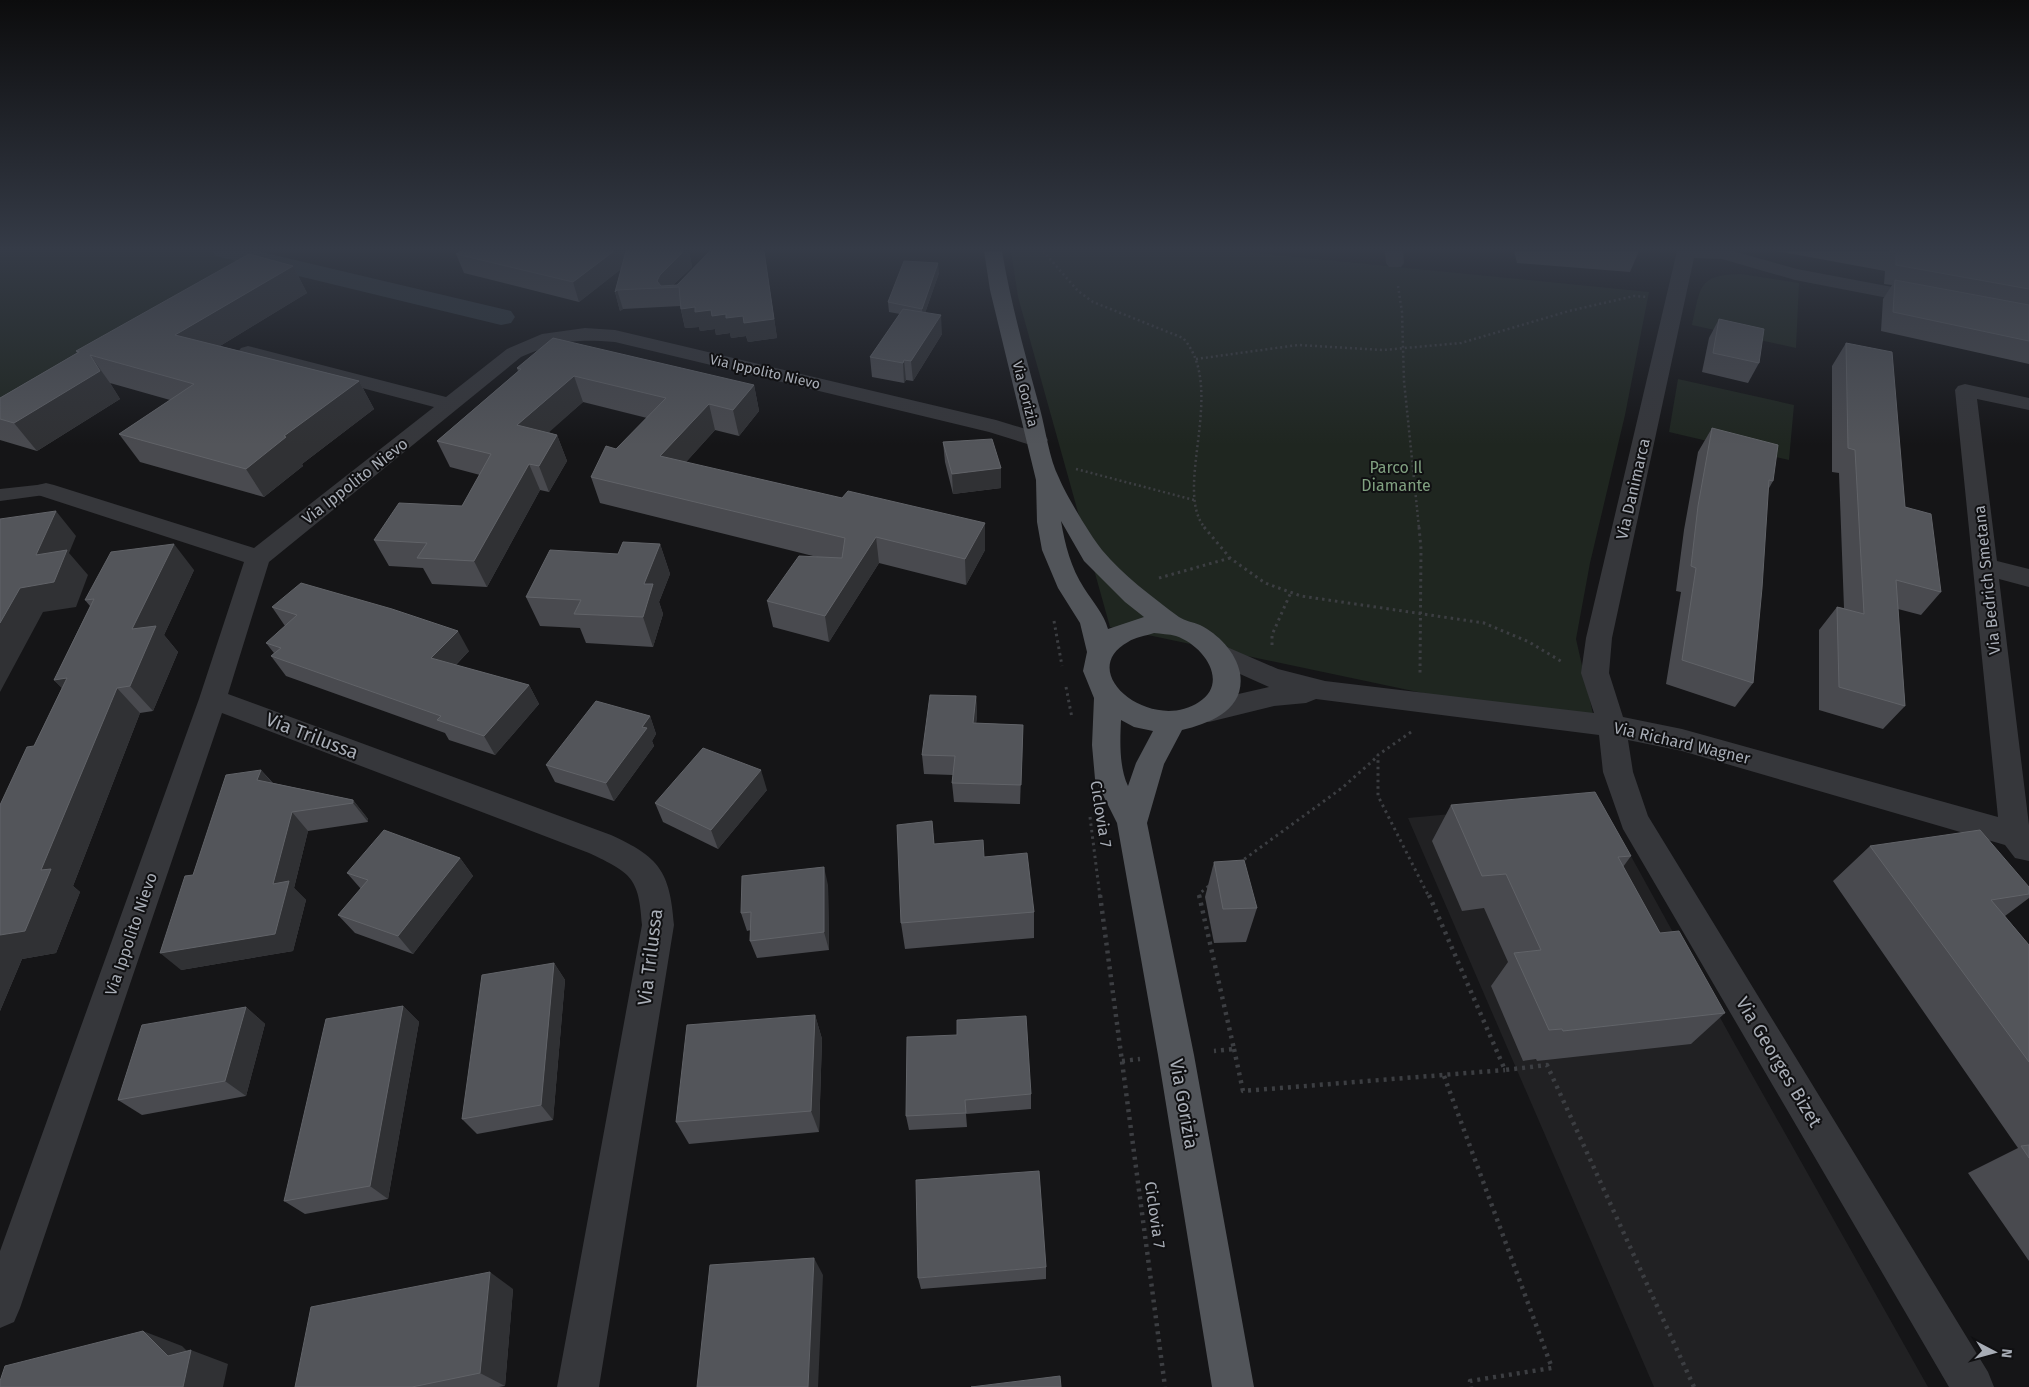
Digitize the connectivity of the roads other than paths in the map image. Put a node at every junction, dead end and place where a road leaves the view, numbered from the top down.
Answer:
1 (1005, 316) edge
2 (1672, 316) edge
3 (248, 352) edge
4 (2029, 404) edge
5 (452, 405) junction
6 (1042, 461) junction
7 (46, 490) joint
8 (0, 496) edge
9 (258, 558) junction
10 (1986, 567) junction
11 (2029, 578) edge
12 (1173, 626) junction
13 (1100, 652) junction
14 (1220, 654) junction
15 (1325, 691) junction
16 (1108, 697) junction
17 (213, 699) junction
18 (1209, 711) junction
19 (1172, 722) junction
20 (1612, 726) junction
21 (1132, 822) junction
22 (2024, 842) edge
23 (0, 1308) edge
24 (578, 1387) edge
25 (1233, 1387) edge
26 (1973, 1387) edge

1 - 6 main road, Via Gorizia
2 - 20 street, Via Danimarca
3 - 5 street
4 - 10 street, Via Bedrich Smetana
5 - 6 street, Via Ippolito Nievo
5 - 9 street, Via Ippolito Nievo
6 - 12 main road, Via Gorizia
6 - 13 main road, Via Gorizia
7 - 8 lane
7 - 9 street
9 - 17 street, Via Ippolito Nievo
10 - 11 street
10 - 22 street, Via Bedrich Smetana
12 - 13 main road
12 - 14 main road
13 - 16 main road
14 - 15 street, Via Richard Wagner
14 - 18 main road
15 - 18 street, Via Richard Wagner
15 - 20 street, Via Richard Wagner
16 - 19 main road
16 - 21 main road, Via Gorizia
17 - 23 street, Via Ippolito Nievo
17 - 24 street, Via Trilussa
18 - 19 main road
19 - 21 main road, Via Gorizia
20 - 22 street, Via Richard Wagner
20 - 26 street, Via Georges Bizet
21 - 25 main road, Via Gorizia

